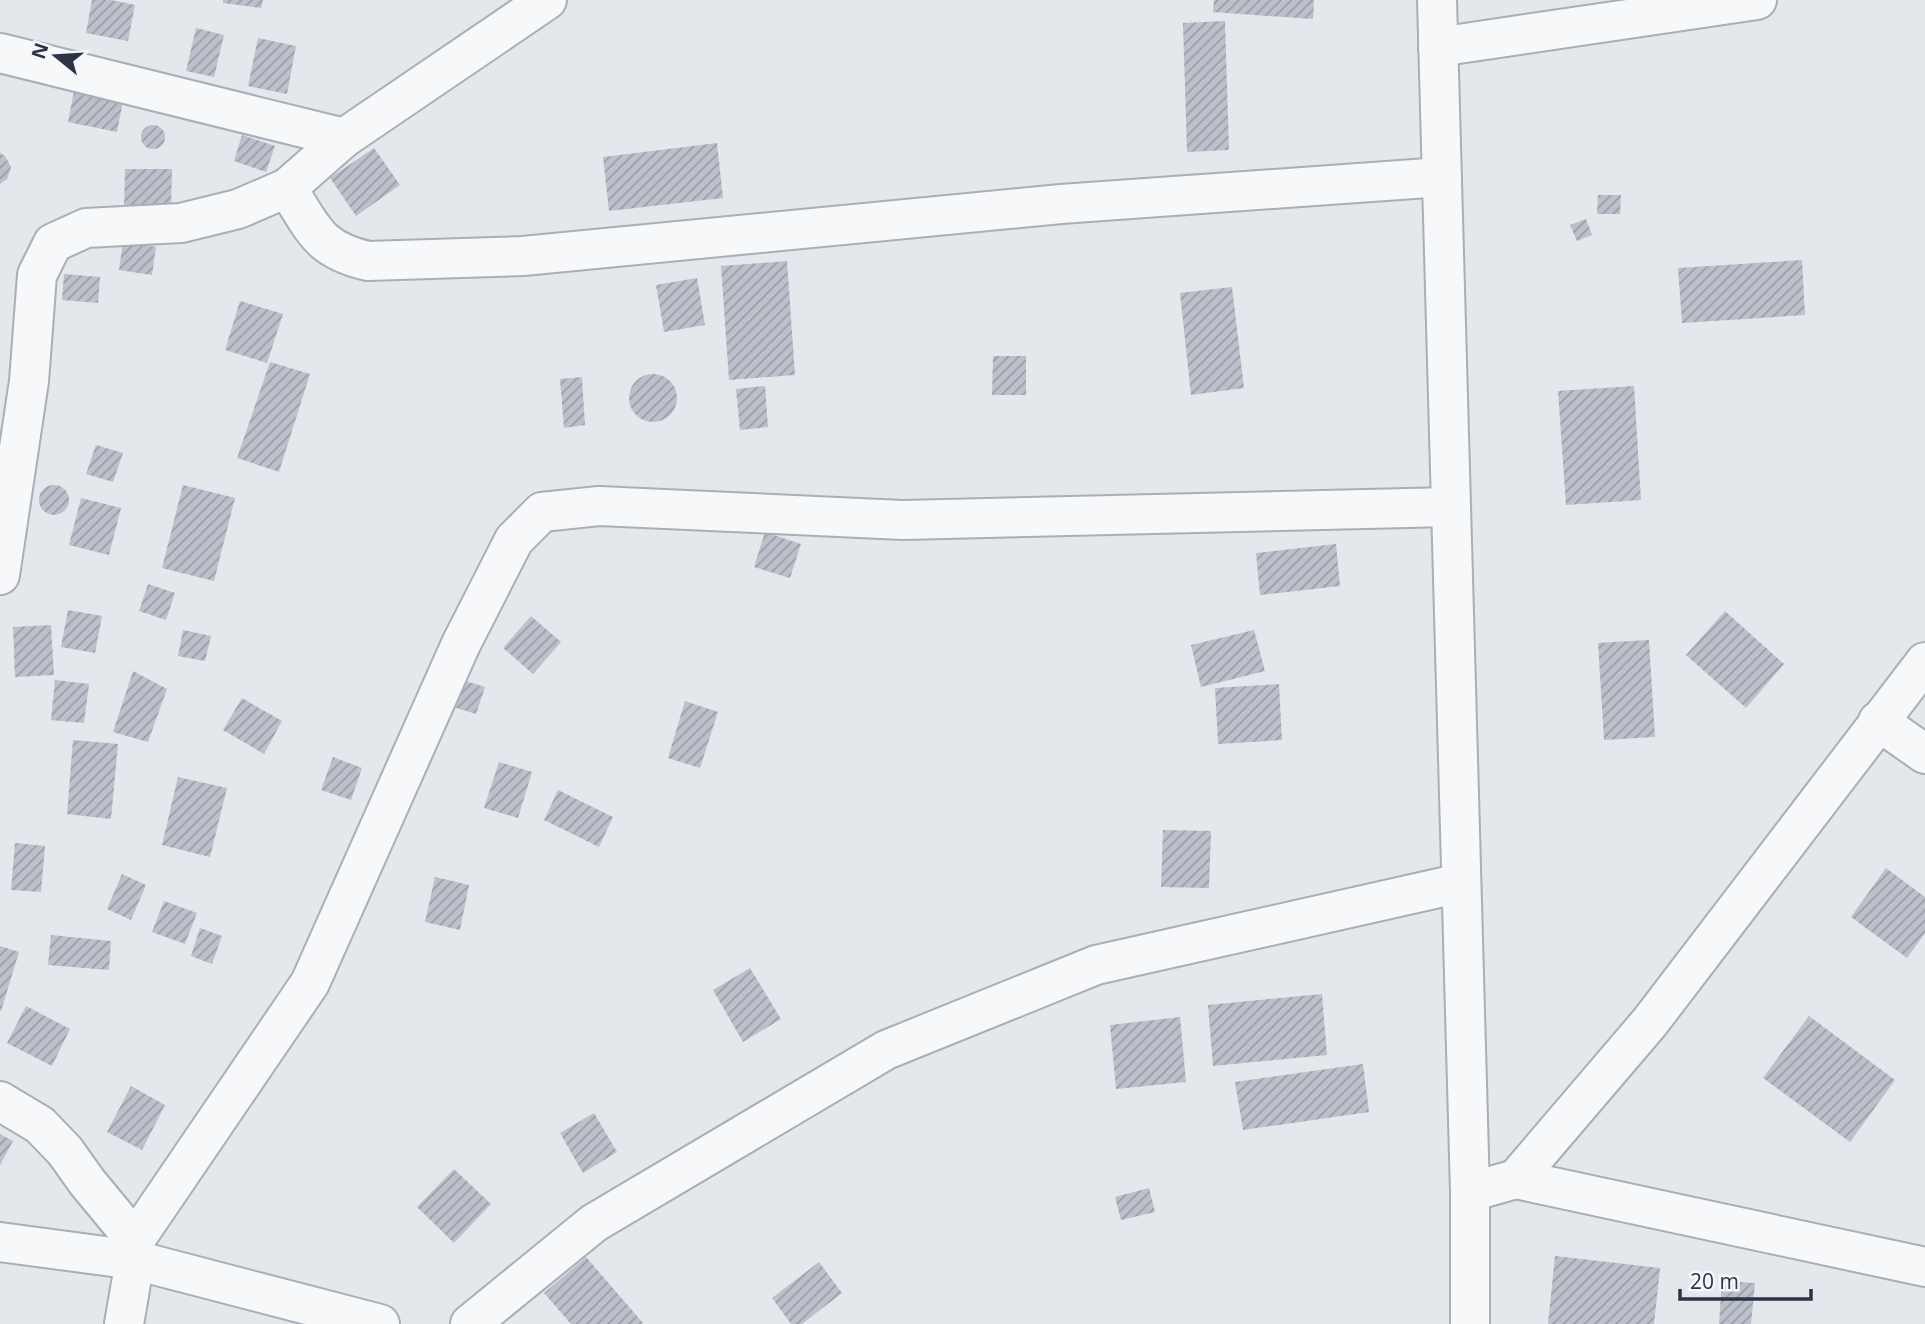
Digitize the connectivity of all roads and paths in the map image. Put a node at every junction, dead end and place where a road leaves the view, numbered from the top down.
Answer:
1 (547, 0) edge
2 (1437, 0) edge
3 (1757, 0) edge
4 (1438, 47) junction
5 (0, 53) edge
6 (344, 138) junction
7 (1442, 177) junction
8 (287, 188) junction
9 (1450, 507) junction
10 (0, 575) edge
11 (1925, 662) edge
12 (1878, 721) junction
13 (1925, 754) edge
14 (1461, 883) junction
15 (0, 1101) edge
16 (1516, 1179) junction
17 (1470, 1192) junction
18 (0, 1242) edge
19 (135, 1250) junction
20 (1925, 1267) edge
21 (124, 1324) edge
22 (380, 1324) edge
23 (470, 1324) edge
24 (1470, 1324) edge

1 - 6 street
2 - 4 street
3 - 4 street
4 - 7 street
5 - 6 street
6 - 8 street
7 - 8 street
7 - 9 street
8 - 10 street
9 - 14 street
9 - 19 street
11 - 12 street
12 - 13 street
12 - 16 street
14 - 17 street
14 - 23 street
15 - 19 street
16 - 17 street
16 - 20 street
17 - 24 street
18 - 19 street
19 - 21 street
19 - 22 street

